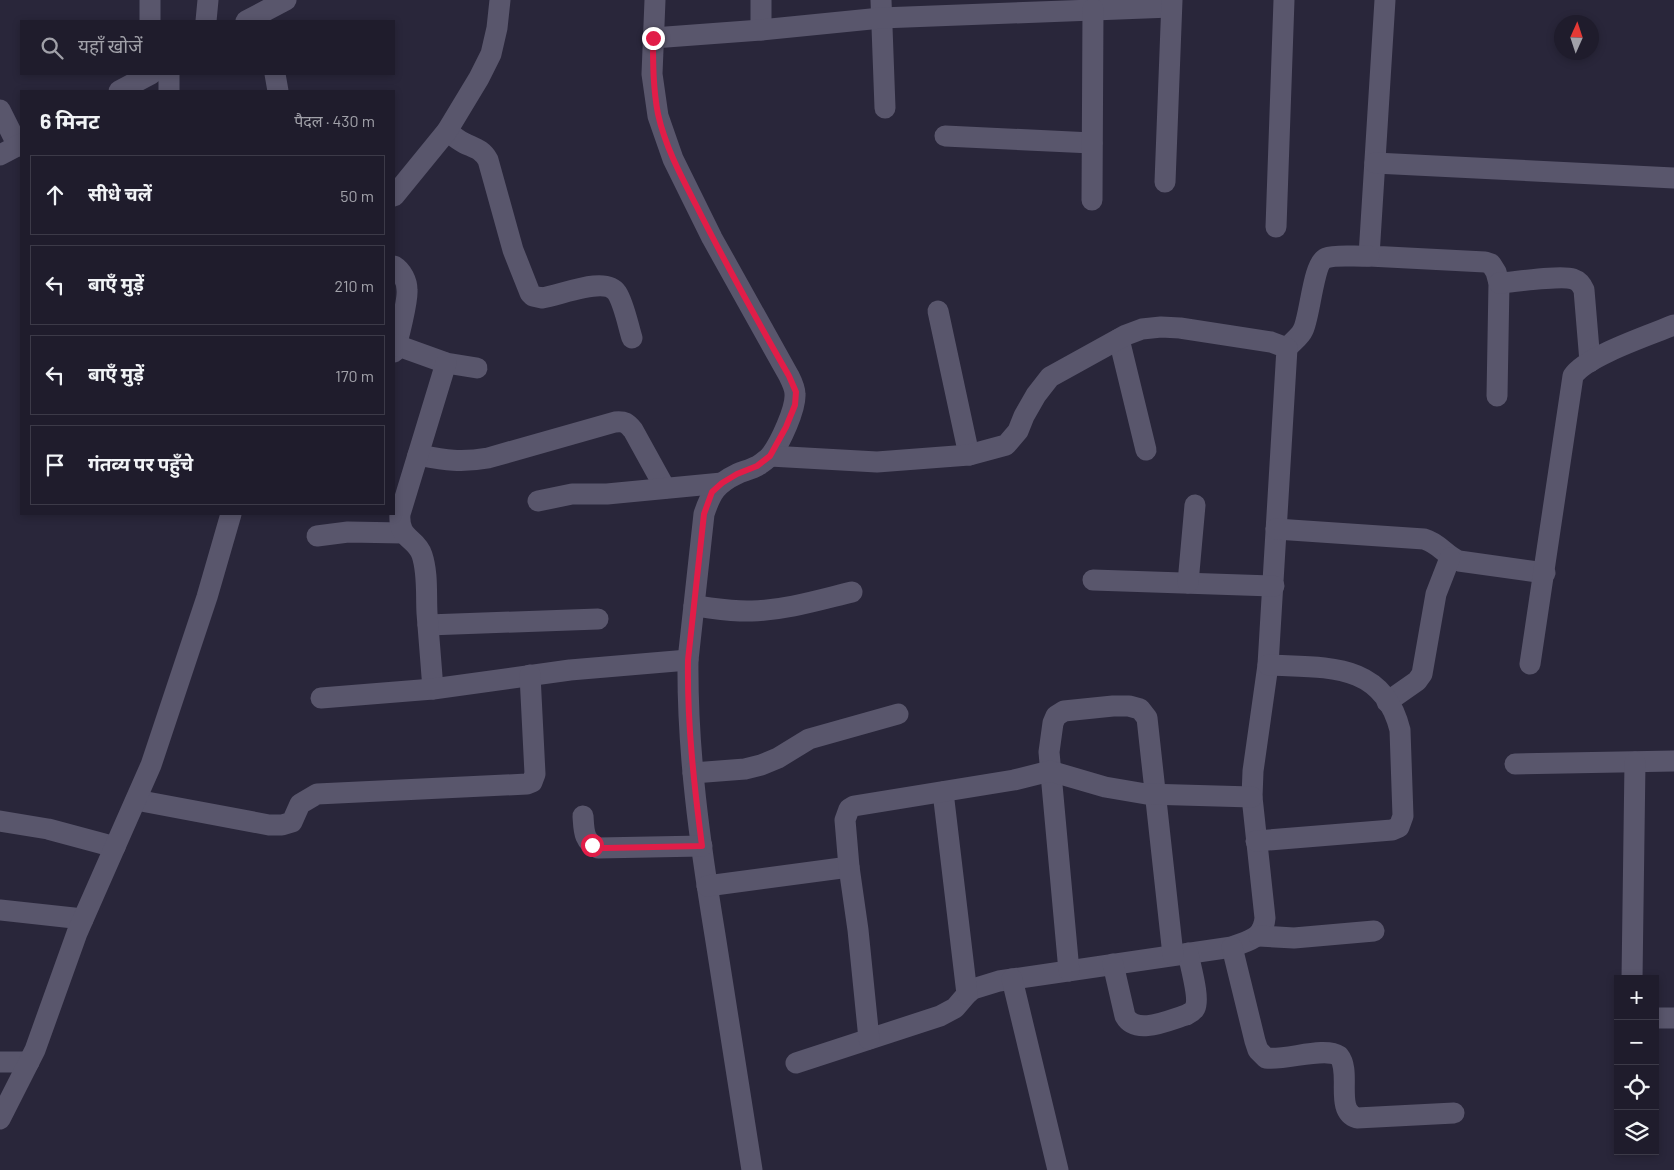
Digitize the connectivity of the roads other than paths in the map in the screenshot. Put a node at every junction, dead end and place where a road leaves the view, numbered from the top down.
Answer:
1 (150, 0) edge
2 (208, 0) edge
3 (286, 0) edge
4 (500, 0) edge
5 (655, 0) edge
6 (761, 0) edge
7 (1284, 0) edge
8 (1385, 0) edge
9 (1172, 3) edge
10 (881, 9) edge
11 (1093, 9) junction
12 (257, 19) edge
13 (150, 20) edge
14 (206, 20) edge
15 (761, 30) junction
16 (653, 38) junction
17 (147, 75) edge
18 (170, 75) edge
19 (275, 75) edge
20 (121, 90) edge
21 (169, 90) edge
22 (278, 90) edge
23 (885, 108) dead end
24 (0, 110) edge
25 (446, 131) junction
26 (945, 136) dead end
27 (1092, 143) junction
28 (13, 148) edge
29 (1375, 163) junction
30 (1674, 178) edge
31 (1165, 182) dead end
32 (395, 195) edge
33 (1092, 200) dead end
34 (1276, 227) dead end
35 (1369, 256) junction
36 (395, 266) edge
37 (1499, 283) junction
38 (938, 311) dead end
39 (1674, 325) edge
40 (632, 338) dead end
41 (1120, 339) junction
42 (395, 348) edge
43 (1287, 348) junction
44 (1590, 362) junction
45 (446, 363) junction
46 (477, 368) dead end
47 (1497, 396) dead end
48 (1146, 450) dead end
49 (418, 455) junction
50 (969, 455) junction
51 (770, 456) junction
52 (722, 483) junction
53 (665, 488) junction
54 (538, 501) dead end
55 (1196, 505) dead end
56 (231, 515) edge
57 (349, 523) edge
58 (1276, 529) junction
59 (403, 533) junction
60 (317, 536) dead end
61 (1450, 558) junction
62 (1544, 573) junction
63 (1093, 580) dead end
64 (1188, 583) junction
65 (1274, 586) junction
66 (852, 592) dead end
67 (694, 606) junction
68 (598, 619) dead end
69 (428, 625) junction
70 (688, 660) junction
71 (1530, 664) dead end
72 (1268, 665) junction
73 (530, 675) junction
74 (433, 689) junction
75 (321, 698) dead end
76 (1387, 702) junction
77 (898, 714) dead end
78 (1674, 761) edge
79 (1635, 762) junction
80 (1515, 764) dead end
81 (1050, 771) junction
82 (693, 773) junction
83 (943, 792) junction
84 (1156, 795) junction
85 (1252, 797) junction
86 (136, 800) junction
87 (583, 816) dead end
88 (0, 821) edge
89 (1256, 841) junction
90 (702, 846) junction
91 (115, 847) junction
92 (849, 867) junction
93 (707, 886) junction
94 (0, 910) edge
95 (83, 918) junction
96 (1374, 931) dead end
97 (1259, 936) junction
98 (1232, 947) junction
99 (1180, 954) junction
100 (1113, 964) junction
101 (1069, 972) junction
102 (1632, 975) edge
103 (1012, 979) junction
104 (967, 994) junction
105 (1659, 1018) edge
106 (1674, 1018) edge
107 (869, 1039) junction
108 (0, 1062) edge
109 (29, 1062) junction
110 (796, 1063) dead end
111 (1454, 1113) dead end
112 (0, 1119) edge
113 (752, 1170) edge
114 (1058, 1170) edge

1 - 13 street
2 - 14 street
3 - 12 street
4 - 25 street
5 - 16 street
6 - 15 street
7 - 34 street
8 - 29 street
9 - 11 street
9 - 31 street
10 - 11 street
10 - 15 street
10 - 23 street
11 - 27 street
15 - 16 street
16 - 51 street
17 - 20 street
18 - 21 street
19 - 22 street
24 - 28 street
25 - 32 street
25 - 40 street
26 - 27 street
27 - 33 street
29 - 30 street
29 - 35 street
35 - 37 street
35 - 43 street
36 - 42 street
37 - 44 street
37 - 47 street
38 - 50 street
39 - 44 street
41 - 43 street
41 - 48 street
41 - 50 street
42 - 45 street
43 - 58 street
44 - 62 street
45 - 46 street
45 - 49 street
49 - 53 street
49 - 59 street
50 - 51 street
51 - 52 street
52 - 53 street
52 - 67 street
53 - 54 street
55 - 64 street
56 - 86 street
57 - 59 street
57 - 60 street
58 - 61 street
58 - 65 street
59 - 69 street
61 - 62 street
61 - 76 street
62 - 71 street
63 - 64 street
64 - 65 street
65 - 72 street
66 - 67 street
67 - 70 street
68 - 69 street
69 - 74 street
70 - 73 street
70 - 82 street
72 - 76 street
72 - 85 street
73 - 74 street
73 - 86 street
74 - 75 street
76 - 89 street
77 - 82 street
78 - 79 street
79 - 80 street
79 - 102 street
81 - 83 street
81 - 84 street
81 - 84 street
81 - 101 street
82 - 90 street
83 - 92 street
83 - 104 street
84 - 85 street
84 - 99 street
85 - 89 street
86 - 91 street
87 - 90 street
88 - 91 street
89 - 97 street
90 - 93 street
91 - 95 street
92 - 93 street
92 - 107 street
93 - 113 street
94 - 95 street
95 - 109 street
96 - 97 street
97 - 98 street
98 - 99 street
98 - 111 street
99 - 100 street
99 - 100 street
100 - 101 street
101 - 103 street
103 - 104 street
103 - 114 street
104 - 107 street
105 - 106 street
107 - 110 street
108 - 109 street
109 - 112 street

